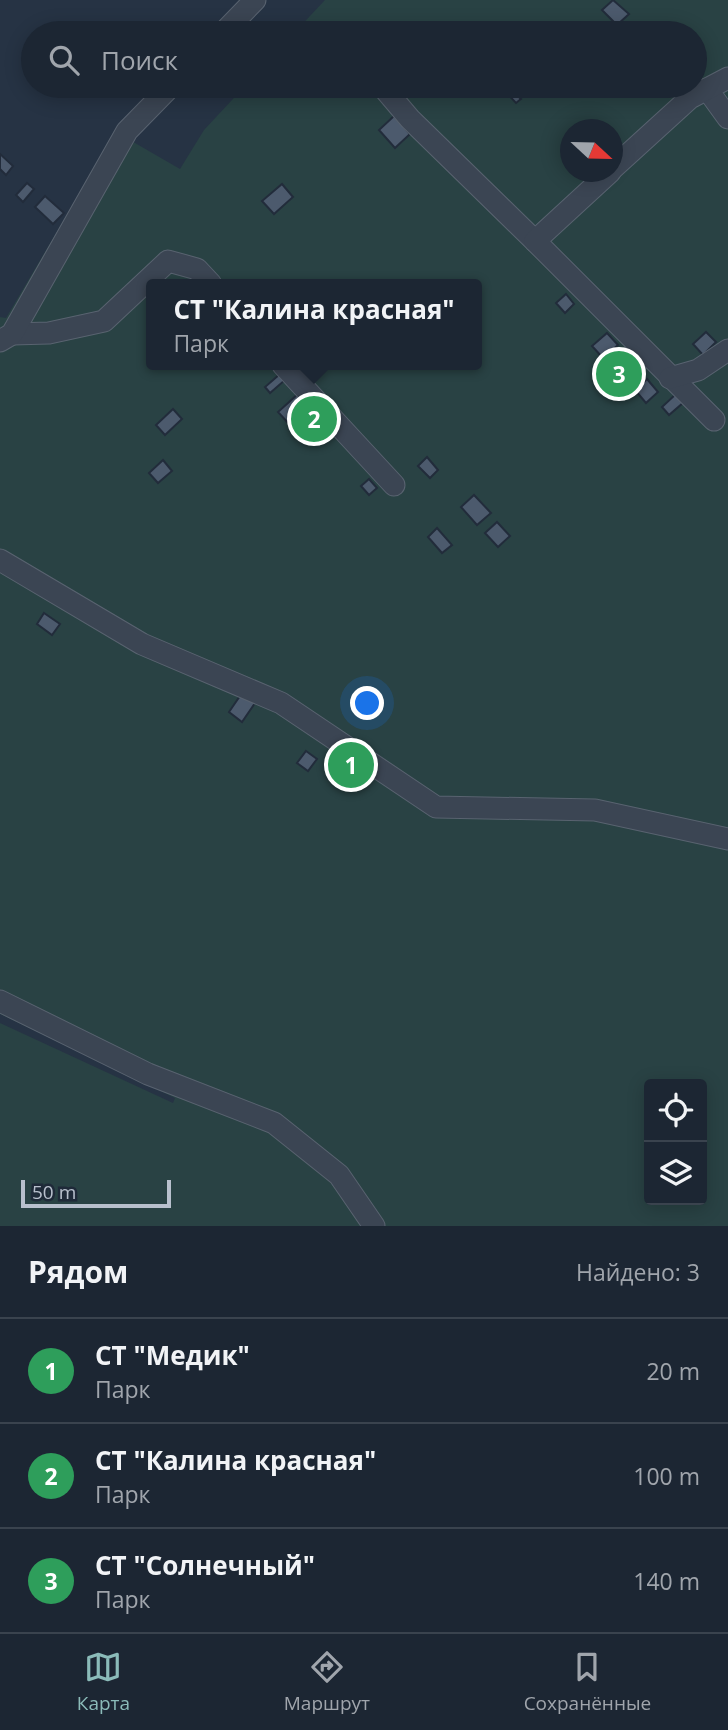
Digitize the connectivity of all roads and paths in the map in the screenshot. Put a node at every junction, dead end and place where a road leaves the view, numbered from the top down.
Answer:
1 (255, 0) edge
2 (235, 21) edge
3 (728, 78) edge
4 (707, 89) joint
5 (159, 98) edge
6 (392, 98) edge
7 (690, 98) edge
8 (728, 118) edge
9 (623, 159) edge
10 (598, 182) edge
11 (535, 241) junction
12 (149, 279) edge
13 (206, 279) edge
14 (146, 282) edge
15 (6, 337) edge
16 (728, 350) edge
17 (288, 370) edge
18 (670, 379) junction
19 (714, 420) dead end
20 (394, 485) dead end
21 (0, 560) edge
22 (728, 839) edge
23 (0, 1001) edge
24 (374, 1226) edge

1 - 2 lane
3 - 4 lane
4 - 8 lane
5 - 15 lane
6 - 11 lane
7 - 9 lane
10 - 11 lane
11 - 18 lane
12 - 13 lane
14 - 15 lane
16 - 18 lane
17 - 20 lane
18 - 19 lane
21 - 22 lane
23 - 24 lane

